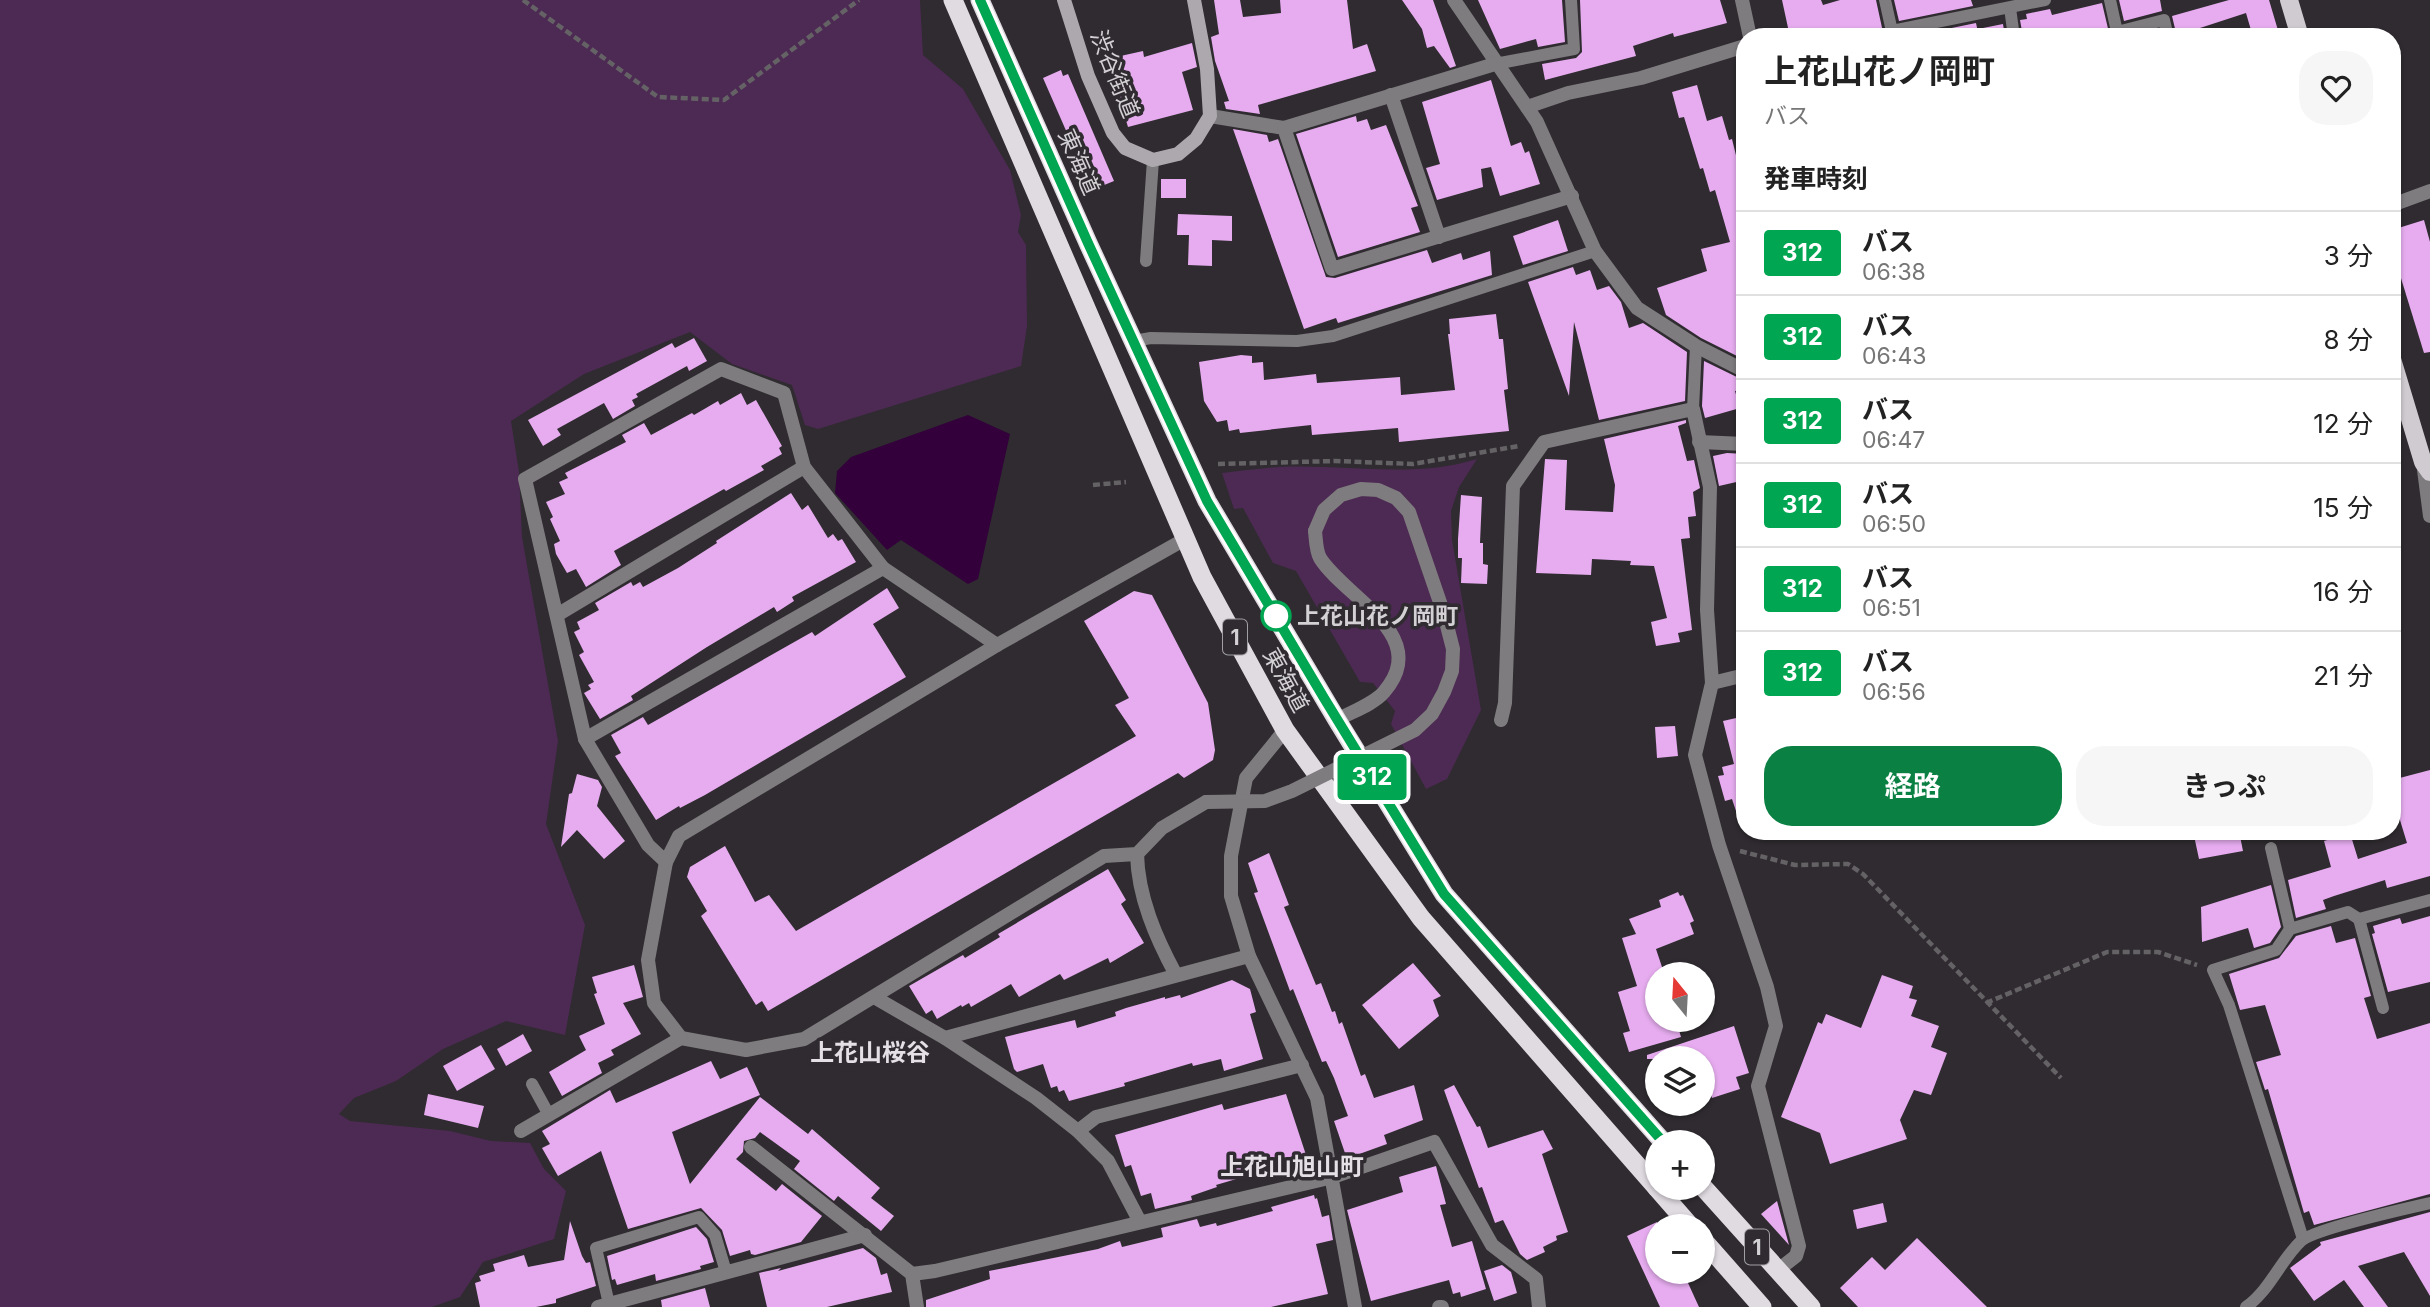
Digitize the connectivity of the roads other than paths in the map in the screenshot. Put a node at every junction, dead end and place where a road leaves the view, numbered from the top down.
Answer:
1 (953, 0) edge
2 (980, 0) edge
3 (1064, 0) edge
4 (1194, 0) edge
5 (1454, 0) edge
6 (1572, 0) edge
7 (1742, 0) edge
8 (1885, 0) edge
9 (2045, 0) edge
10 (2110, 0) edge
11 (2289, 0) edge
12 (2010, 8) junction
13 (1749, 28) edge
14 (1892, 28) edge
15 (1920, 28) edge
16 (2013, 28) edge
17 (2116, 28) edge
18 (2133, 28) edge
19 (2166, 28) edge
20 (2297, 28) edge
21 (1736, 49) edge
22 (1495, 64) junction
23 (1391, 95) junction
24 (1527, 107) junction
25 (1210, 116) junction
26 (1284, 128) junction
27 (1153, 160) junction
28 (2430, 191) edge
29 (1572, 197) junction
30 (2401, 202) edge
31 (1439, 237) junction
32 (1595, 251) junction
33 (1146, 261) dead end
34 (1133, 341) junction
35 (1696, 346) junction
36 (1736, 366) edge
37 (2401, 388) edge
38 (1693, 409) junction
39 (1699, 442) junction
40 (1736, 444) edge
41 (804, 467) junction
42 (2426, 467) edge
43 (2430, 516) edge
44 (1187, 538) junction
45 (883, 568) junction
46 (557, 615) junction
47 (997, 645) junction
48 (1736, 677) edge
49 (1712, 683) junction
50 (1338, 720) junction
51 (1501, 720) dead end
52 (1285, 730) junction
53 (585, 738) junction
54 (2271, 848) dead end
55 (1137, 854) junction
56 (666, 862) junction
57 (2430, 900) edge
58 (2359, 919) junction
59 (2290, 929) junction
60 (1249, 956) junction
61 (1176, 975) junction
62 (874, 997) junction
63 (2383, 1008) dead end
64 (681, 1038) junction
65 (945, 1038) junction
66 (1302, 1065) junction
67 (532, 1084) dead end
68 (549, 1115) junction
69 (1653, 1130) edge
70 (521, 1131) dead end
71 (1079, 1131) junction
72 (751, 1147) dead end
73 (1645, 1174) edge
74 (1333, 1177) junction
75 (1667, 1200) edge
76 (1715, 1200) edge
77 (2430, 1203) edge
78 (1680, 1214) edge
79 (1140, 1222) junction
80 (865, 1235) junction
81 (2303, 1239) junction
82 (1715, 1254) edge
83 (1778, 1270) junction
84 (726, 1272) junction
85 (912, 1274) junction
86 (603, 1306) edge
87 (917, 1307) edge
88 (1355, 1307) edge
89 (1539, 1307) edge
90 (1762, 1307) edge
91 (1811, 1307) edge
92 (2246, 1307) edge

1 - 44 highway, 東海道 / 1
2 - 34 highway, 東海道 / 1
3 - 27 main road, 渋谷街道
4 - 25 main road
5 - 22 street
6 - 22 lane
7 - 13 street
8 - 14 lane
9 - 12 lane
10 - 17 lane
11 - 20 main road
12 - 15 lane
12 - 16 lane
18 - 19 lane
21 - 24 street
22 - 23 street
22 - 24 street
23 - 26 street
23 - 31 street
24 - 29 street
25 - 26 street
25 - 27 main road
26 - 31 street
27 - 33 lane
28 - 30 street
29 - 31 street
29 - 32 street
32 - 34 lane
32 - 35 street
34 - 50 highway, 東海道 / 1
35 - 36 street
35 - 38 lane
37 - 42 main road
38 - 39 street
38 - 51 street
39 - 40 street
39 - 49 street
41 - 45 street
41 - 46 street
41 - 46 street
42 - 43 street
44 - 47 street
44 - 52 highway, 東海道 / 1
45 - 47 street
45 - 53 street
46 - 53 street
47 - 56 street
48 - 49 street
49 - 83 street
50 - 55 street, bridge
50 - 69 highway, 東海道 / 1
52 - 60 street
52 - 73 highway, 東海道 / 1
53 - 56 street
54 - 59 lane
55 - 61 street
55 - 62 street
56 - 64 street
57 - 58 lane
58 - 59 lane
58 - 63 lane
59 - 81 lane
60 - 61 street
60 - 66 street
61 - 65 street
62 - 64 street
62 - 65 street
64 - 68 street
65 - 71 street
66 - 71 street
66 - 74 street
67 - 68 lane
68 - 70 street
71 - 79 street
72 - 80 street
74 - 79 street
74 - 88 street
74 - 89 street
75 - 78 highway, 東海道 / 1
76 - 83 highway, 1
77 - 81 lane
79 - 85 street
80 - 84 street
80 - 85 street
81 - 92 lane
82 - 90 highway, 1
83 - 91 highway, 1
84 - 86 street
84 - 86 lane
85 - 87 street

